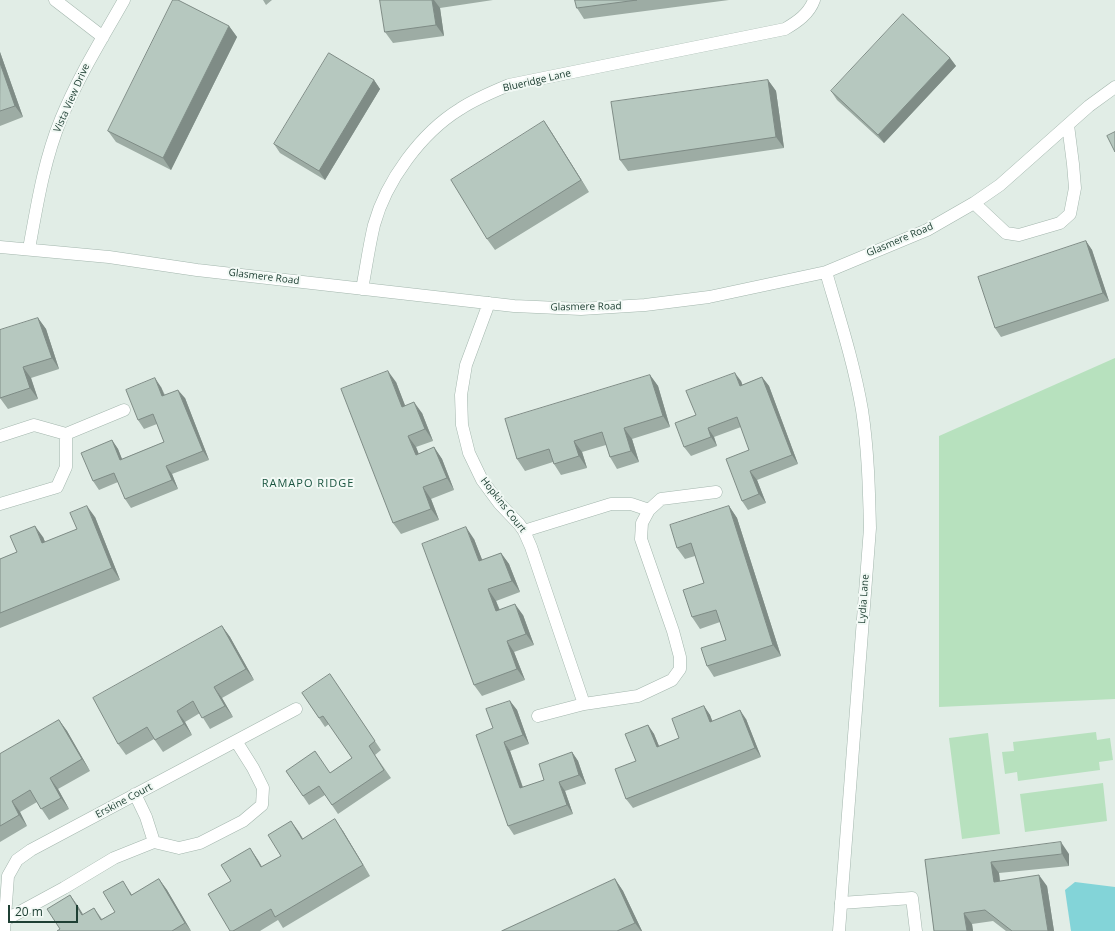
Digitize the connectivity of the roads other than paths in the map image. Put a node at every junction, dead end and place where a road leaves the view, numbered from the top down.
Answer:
1 (55, 0) edge
2 (124, 0) edge
3 (814, 0) edge
4 (103, 37) junction
5 (1115, 87) edge
6 (1068, 125) junction
7 (974, 203) junction
8 (0, 247) edge
9 (29, 249) junction
10 (826, 272) junction
11 (362, 289) junction
12 (489, 303) junction
13 (124, 410) dead end
14 (66, 434) junction
15 (0, 436) edge
16 (716, 492) dead end
17 (0, 504) edge
18 (649, 510) junction
19 (524, 531) junction
20 (584, 704) junction
21 (296, 709) dead end
22 (538, 716) dead end
23 (236, 741) junction
24 (135, 794) junction
25 (154, 842) junction
26 (841, 903) junction
27 (5, 926) edge
28 (839, 931) edge
29 (916, 931) edge

1 - 4 street
2 - 4 street, Vista View Drive
3 - 11 street, Blueridge Lane
4 - 9 street, Vista View Drive
5 - 6 street, Glasmere Road
6 - 7 street, Glasmere Road
6 - 7 street
7 - 10 street, Glasmere Road
8 - 9 street, Glasmere Road
9 - 11 street, Glasmere Road
10 - 12 street, Glasmere Road
10 - 26 street, Lydia Lane
11 - 12 street, Glasmere Road
12 - 19 street, Hopkins Court
13 - 14 street
14 - 15 street
14 - 17 street
16 - 18 street
18 - 19 street
18 - 20 street
19 - 20 street, Hopkins Court
20 - 22 street
21 - 23 street, Erskine Court
23 - 24 street, Erskine Court
23 - 25 street
24 - 25 street
24 - 27 street, Erskine Court
25 - 27 street
26 - 28 street, Lydia Lane
26 - 29 street

